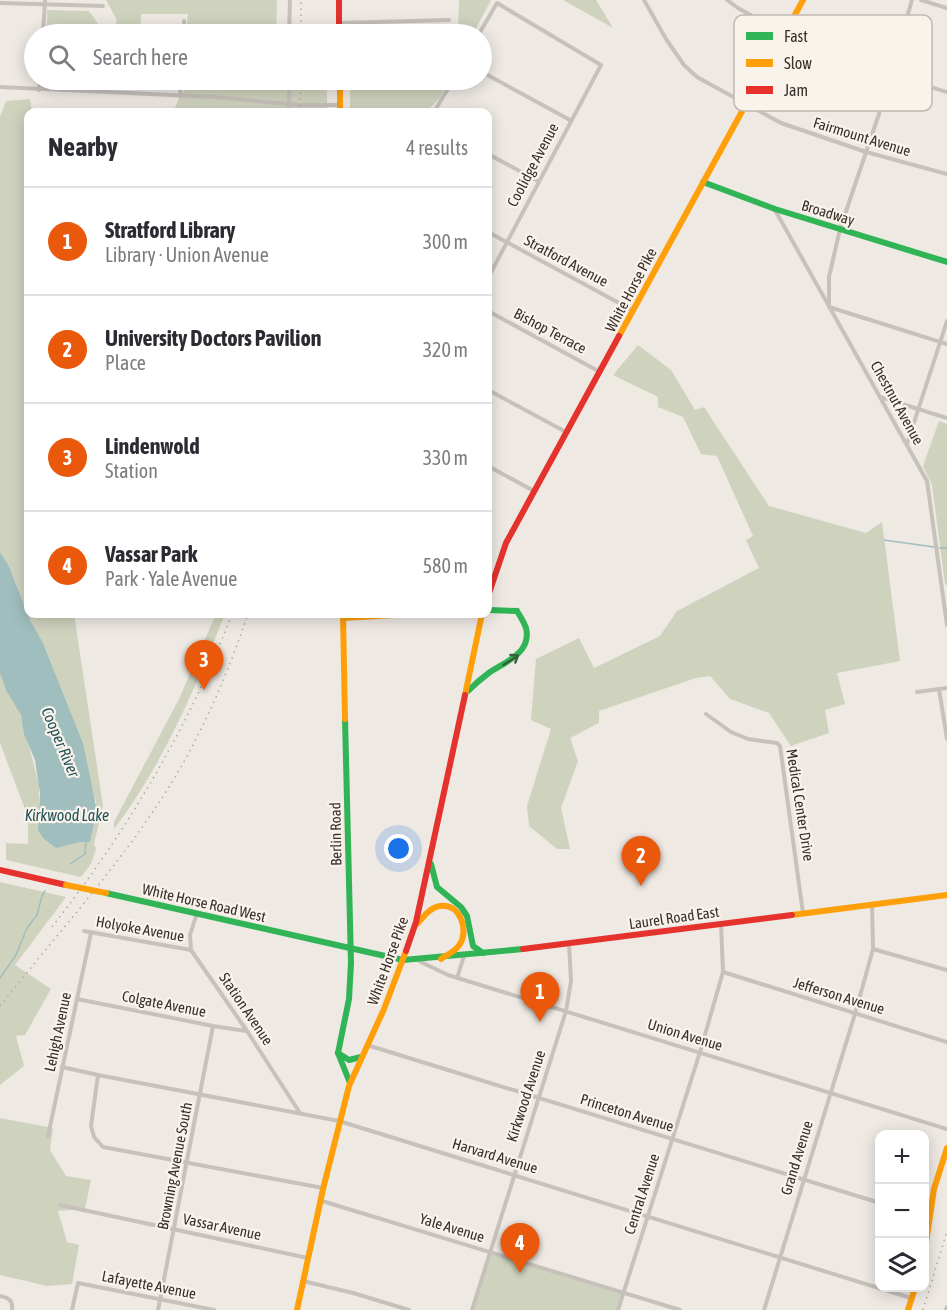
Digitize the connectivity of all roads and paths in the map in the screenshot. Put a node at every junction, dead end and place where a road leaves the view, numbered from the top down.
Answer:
1 (290, 0) edge
2 (339, 0) edge
3 (644, 0) edge
4 (727, 0) edge
5 (804, 0) edge
6 (912, 0) edge
7 (921, 0) edge
8 (45, 2) edge
9 (0, 3) edge
10 (103, 6) dead end
11 (947, 8) edge
12 (751, 15) edge
13 (796, 15) edge
14 (908, 15) edge
15 (449, 20) dead end
16 (339, 23) joint
17 (44, 24) edge
18 (289, 24) edge
19 (485, 24) edge
20 (492, 77) edge
21 (0, 87) edge
22 (932, 88) edge
23 (24, 89) edge
24 (39, 90) edge
25 (180, 90) edge
26 (289, 90) edge
27 (340, 90) edge
28 (447, 90) edge
29 (947, 92) edge
30 (180, 96) junction
31 (734, 98) edge
32 (288, 104) junction
33 (288, 108) edge
34 (330, 108) edge
35 (340, 108) edge
36 (436, 108) edge
37 (742, 111) edge
38 (758, 111) edge
39 (879, 111) edge
40 (570, 120) junction
41 (867, 152) junction
42 (492, 156) edge
43 (947, 174) edge
44 (538, 181) junction
45 (703, 182) junction
46 (775, 209) junction
47 (840, 229) junction
48 (492, 234) edge
49 (505, 242) junction
50 (947, 262) edge
51 (492, 270) edge
52 (829, 307) junction
53 (633, 311) junction
54 (492, 313) edge
55 (947, 321) edge
56 (941, 342) junction
57 (947, 344) edge
58 (601, 372) junction
59 (492, 392) edge
60 (880, 397) junction
61 (919, 409) junction
62 (947, 417) edge
63 (567, 433) junction
64 (907, 445) junction
65 (492, 468) edge
66 (534, 492) junction
67 (492, 584) edge
68 (944, 587) edge
69 (492, 610) edge
70 (343, 618) edge
71 (481, 618) edge
72 (947, 625) edge
73 (947, 688) edge
74 (939, 689) junction
75 (917, 692) dead end
76 (465, 695) junction
77 (706, 714) dead end
78 (947, 739) edge
79 (430, 859) junction
80 (0, 870) edge
81 (947, 895) edge
82 (872, 904) junction
83 (803, 913) junction
84 (197, 914) junction
85 (721, 924) junction
86 (413, 929) junction
87 (84, 932) dead end
88 (91, 933) junction
89 (569, 944) junction
90 (350, 949) junction
91 (873, 949) junction
92 (191, 950) junction
93 (483, 953) junction
94 (464, 956) junction
95 (441, 958) junction
96 (403, 960) junction
97 (418, 960) junction
98 (947, 970) edge
99 (723, 972) junction
100 (457, 978) junction
101 (77, 999) junction
102 (566, 1011) junction
103 (855, 1014) junction
104 (213, 1026) junction
105 (247, 1031) junction
106 (947, 1042) edge
107 (367, 1045) junction
108 (700, 1052) junction
109 (338, 1053) junction
110 (361, 1057) junction
111 (62, 1067) junction
112 (98, 1075) junction
113 (350, 1083) junction
114 (831, 1092) junction
115 (201, 1095) junction
116 (538, 1098) junction
117 (300, 1113) junction
118 (339, 1121) junction
119 (947, 1129) edge
120 (48, 1136) dead end
121 (672, 1139) junction
122 (947, 1148) edge
123 (187, 1162) junction
124 (514, 1175) junction
125 (803, 1180) junction
126 (323, 1189) junction
127 (321, 1200) junction
128 (875, 1202) edge
129 (60, 1205) dead end
130 (929, 1208) edge
131 (647, 1215) junction
132 (174, 1229) junction
133 (490, 1252) junction
134 (780, 1257) junction
135 (309, 1258) junction
136 (303, 1281) junction
137 (914, 1292) edge
138 (623, 1293) junction
139 (0, 1296) edge
140 (912, 1298) junction
141 (160, 1299) junction
142 (12, 1310) edge
143 (72, 1310) edge
144 (158, 1310) edge
145 (214, 1310) edge
146 (297, 1310) edge
147 (409, 1310) edge
148 (472, 1310) edge
149 (618, 1310) edge
150 (680, 1310) edge
151 (764, 1310) edge
152 (908, 1310) edge

1 - 18 street
2 - 16 main road
3 - 31 street, Fairmount Avenue
4 - 12 street
5 - 13 main road, White Horse Pike
6 - 14 street
7 - 11 street
8 - 9 street
8 - 10 street
8 - 17 street
15 - 16 street
19 - 40 street, Coolidge Avenue
20 - 40 street
21 - 23 street
22 - 29 street
24 - 30 street
25 - 30 street
26 - 32 street
27 - 35 main road
28 - 36 street
30 - 32 street
32 - 33 street
32 - 34 street
37 - 45 main road, White Horse Pike
38 - 41 street, Fairmount Avenue
39 - 41 street
40 - 44 street, Coolidge Avenue
41 - 43 street, Fairmount Avenue
41 - 47 street
42 - 44 street
44 - 49 street, Coolidge Avenue
45 - 46 main road, Broadway
45 - 53 main road, White Horse Pike
46 - 47 main road, Broadway
46 - 52 street, Chestnut Avenue
47 - 50 main road, Broadway
47 - 52 street
48 - 49 street, Stratford Avenue
49 - 51 street, Coolidge Avenue
49 - 53 street, Stratford Avenue
52 - 56 street
52 - 60 street, Chestnut Avenue
53 - 58 main road, White Horse Pike
54 - 58 street, Bishop Terrace
55 - 56 street
56 - 57 street
56 - 61 street
58 - 63 main road, White Horse Pike
59 - 63 street
60 - 61 street
60 - 64 street, Chestnut Avenue
61 - 62 street
61 - 64 street
63 - 66 main road, White Horse Pike
64 - 68 street, Chestnut Avenue
65 - 66 street
66 - 67 main road, White Horse Pike
68 - 72 street, Chestnut Avenue
76 -> 69 main road
70 - 90 main road, Berlin Road
71 - 76 main road, White Horse Pike
73 - 74 street
74 - 75 street
74 - 78 street
76 - 79 main road, White Horse Pike
77 - 83 street, Medical Center Drive
79 - 86 main road, White Horse Pike
79 - 93 main road
80 - 84 main road, White Horse Road West, bridge
81 - 82 main road, Laurel Road East
82 - 83 main road, Laurel Road East
82 - 91 street, Grand Avenue
83 - 85 main road, Laurel Road East
84 - 90 main road, White Horse Road West
84 - 92 street
85 - 89 main road, Laurel Road East
85 - 99 street, Central Avenue
86 - 95 main road
86 - 96 main road, White Horse Pike
87 - 88 street, Holyoke Avenue
88 - 92 street, Holyoke Avenue
88 - 101 street, Lehigh Avenue
89 - 93 main road, Laurel Road East
89 - 102 street, Kirkwood Avenue
90 - 96 main road, White Horse Road West
90 - 109 main road, Berlin Road
91 - 98 street
91 - 103 street, Grand Avenue
92 - 105 street, Station Avenue
93 - 94 main road, Laurel Road East
94 - 95 main road, Laurel Road East
94 - 100 street
95 - 97 main road, Laurel Road East
96 - 97 main road, Laurel Road East
96 - 107 main road, White Horse Pike
97 - 100 street, Union Avenue
99 - 103 street, Jefferson Avenue
99 - 108 street, Central Avenue
100 - 102 street, Union Avenue
101 - 104 street, Colgate Avenue
101 - 111 street, Lehigh Avenue
102 - 108 street, Union Avenue
102 - 116 street, Kirkwood Avenue
103 - 106 street, Jefferson Avenue
103 - 114 street, Grand Avenue
104 - 105 street, Colgate Avenue
104 - 115 street, Browning Avenue South
105 - 117 street, Station Avenue
107 - 110 main road, White Horse Pike
107 - 116 street, Princeton Avenue
108 - 114 street, Union Avenue
108 - 121 street, Central Avenue
109 - 110 main road
109 - 113 main road
110 - 113 main road, White Horse Pike
111 - 112 street, Harvard Avenue
111 - 120 street, Lehigh Avenue
112 - 115 street, Harvard Avenue
112 - 123 street
113 - 118 main road, White Horse Pike
114 - 119 street, Union Avenue
114 - 125 street, Grand Avenue
115 - 117 street, Harvard Avenue
115 - 123 street, Browning Avenue South
116 - 121 street, Princeton Avenue
116 - 124 street, Kirkwood Avenue
117 - 118 street, Harvard Avenue
118 - 124 street, Harvard Avenue
118 - 126 main road, White Horse Pike
121 - 125 street, Princeton Avenue
121 - 131 street, Central Avenue
122 - 130 main road
123 - 126 street
123 - 132 street, Browning Avenue South
124 - 131 street, Harvard Avenue
124 - 133 street, Kirkwood Avenue
125 - 128 street, Princeton Avenue
125 - 134 street, Grand Avenue
126 - 127 main road, White Horse Pike
127 - 133 street, Yale Avenue
127 - 135 main road, White Horse Pike
129 - 132 street, Vassar Avenue
131 - 134 street, Harvard Avenue
131 - 138 street, Central Avenue
132 - 135 street, Vassar Avenue
132 - 141 street, Browning Avenue South
133 - 138 street, Yale Avenue
133 - 148 street, Kirkwood Avenue
134 - 140 street, Harvard Avenue
134 - 151 street, Grand Avenue
135 - 136 main road, White Horse Pike
136 - 146 main road, White Horse Pike
136 - 147 street
137 - 140 main road
138 - 149 street, Central Avenue
138 - 150 street, Yale Avenue
139 - 142 street
140 - 152 main road
141 - 143 street, Lafayette Avenue
141 - 144 street, Browning Avenue South
141 - 145 street, Lafayette Avenue

